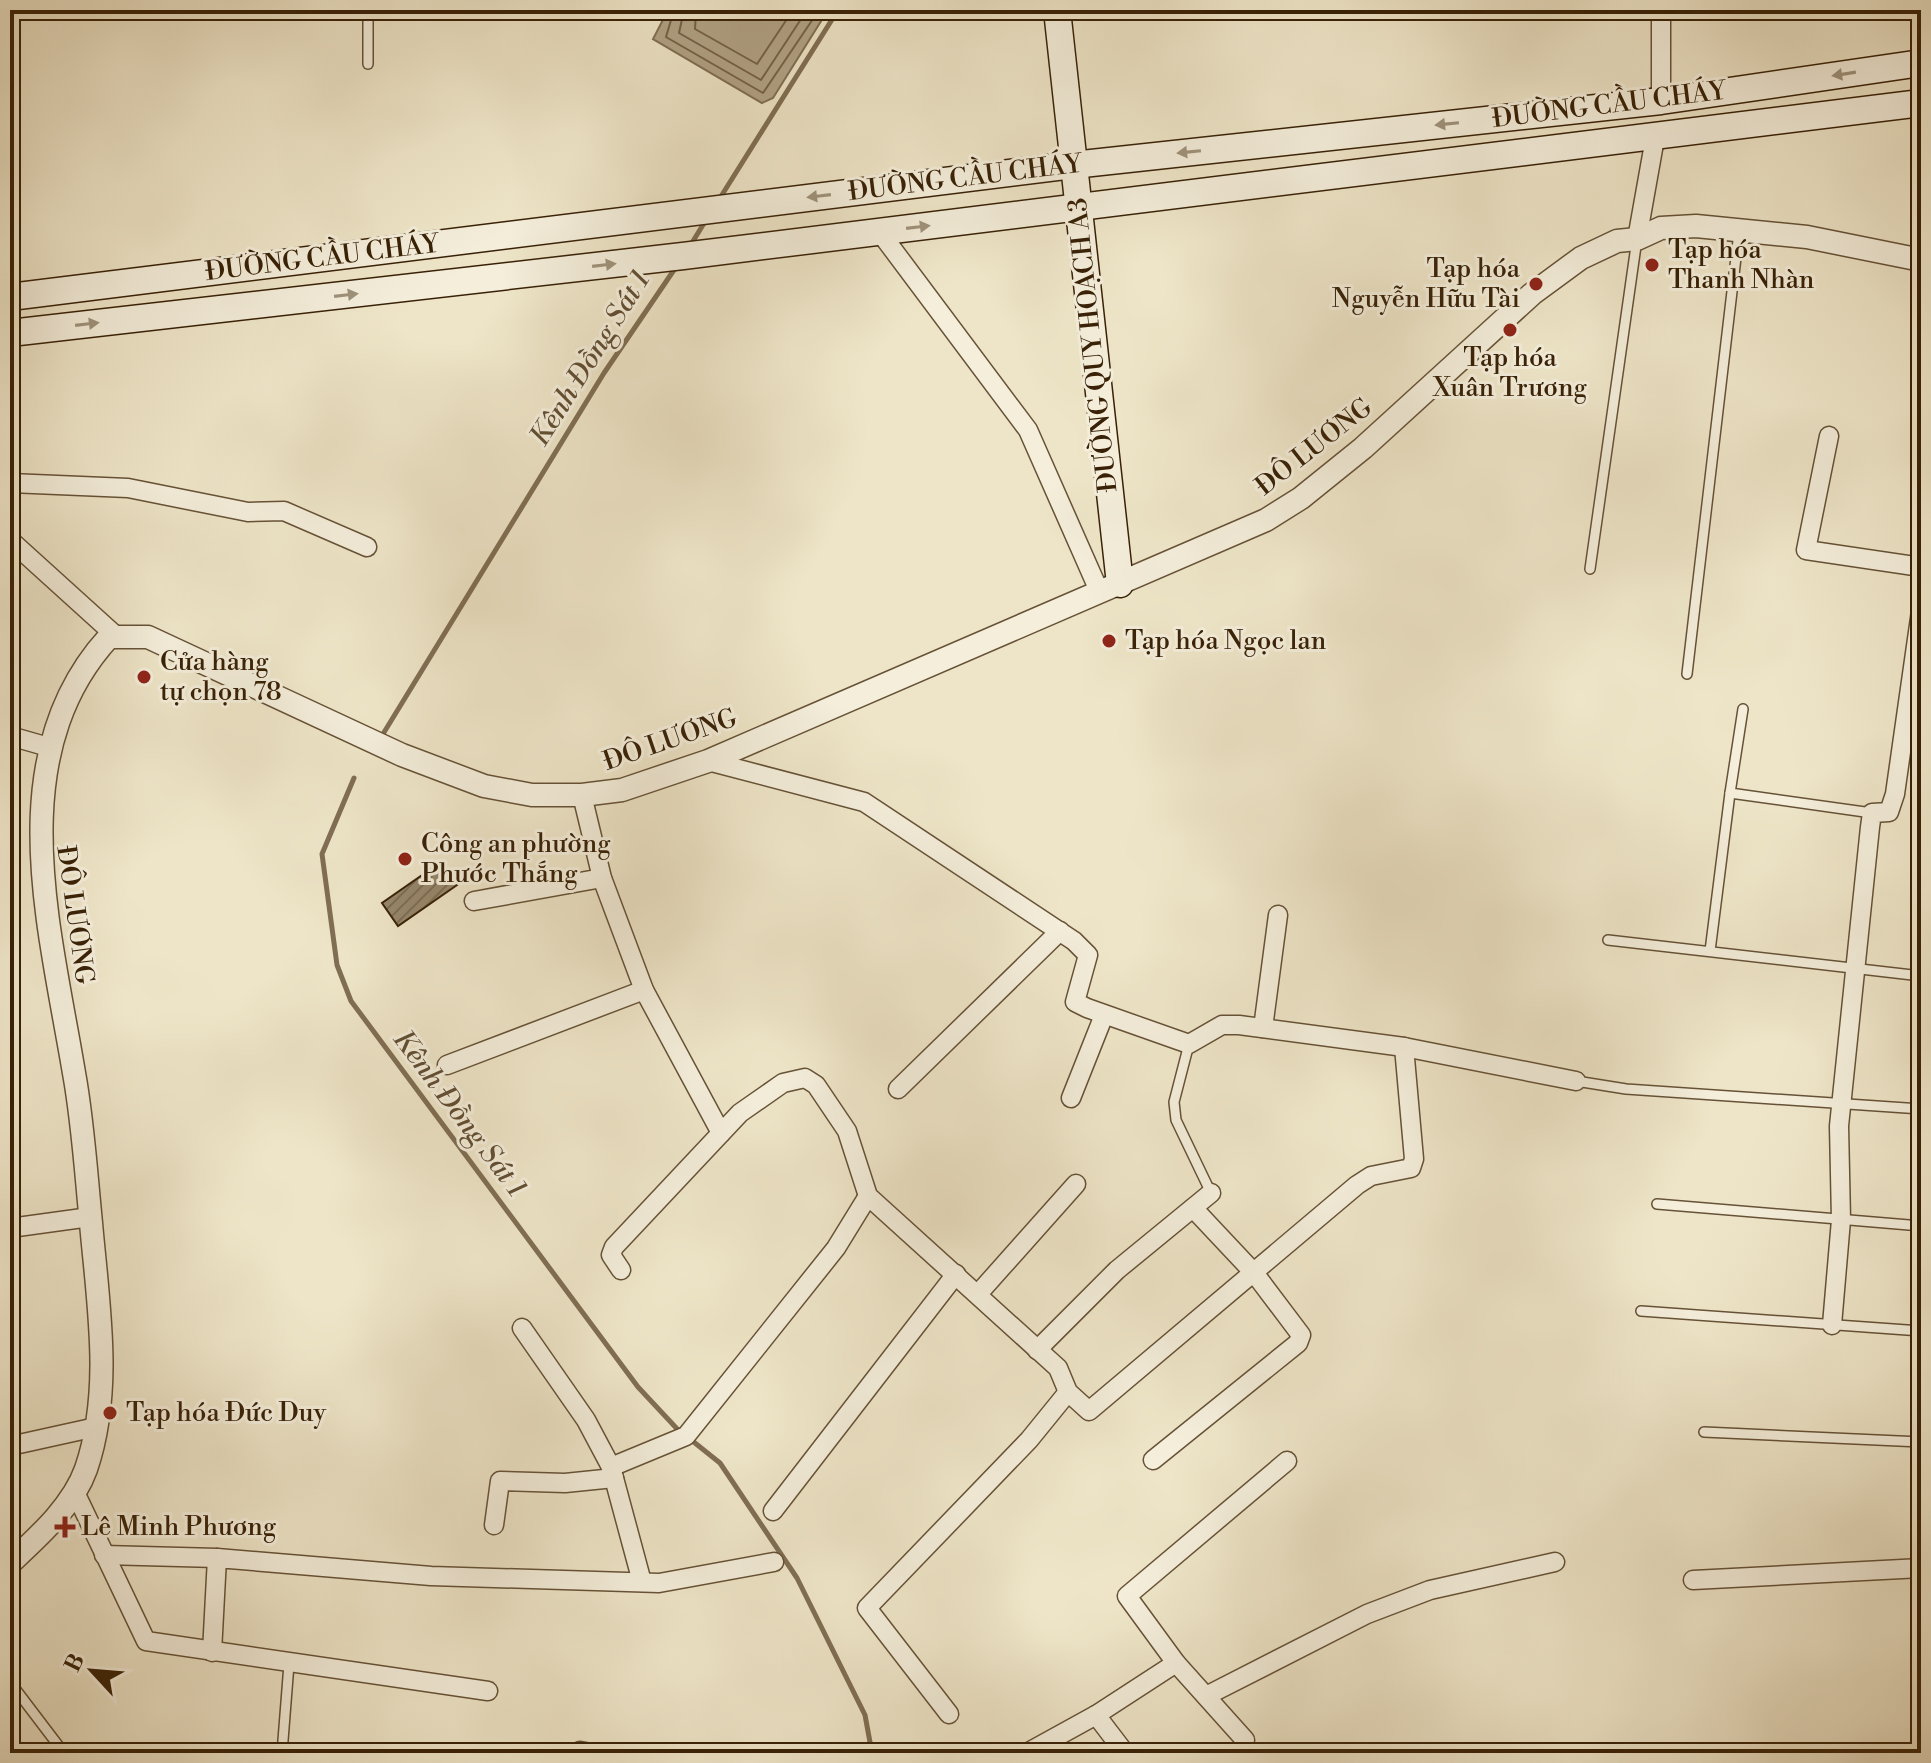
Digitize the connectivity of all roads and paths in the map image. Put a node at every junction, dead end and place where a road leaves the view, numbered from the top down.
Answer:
1 (368, 10) edge
2 (1057, 10) edge
3 (1661, 10) edge
4 (1921, 63) edge
5 (368, 64) dead end
6 (1661, 101) junction
7 (1921, 103) edge
8 (1655, 138) junction
9 (1073, 165) junction
10 (1078, 207) junction
11 (1739, 229) junction
12 (879, 231) junction
13 (1637, 239) junction
14 (1921, 260) edge
15 (20, 295) edge
16 (22, 331) edge
17 (1829, 436) dead end
18 (10, 483) edge
19 (10, 540) edge
20 (367, 547) dead end
21 (1921, 567) edge
22 (1590, 569) dead end
23 (1110, 588) junction
24 (1921, 611) edge
25 (116, 636) junction
26 (1687, 674) dead end
27 (1743, 709) dead end
28 (10, 736) edge
29 (45, 746) junction
30 (708, 761) junction
31 (1730, 793) junction
32 (582, 795) junction
33 (1872, 813) junction
34 (602, 878) junction
35 (474, 901) dead end
36 (1278, 915) dead end
37 (1060, 931) junction
38 (1608, 940) dead end
39 (1710, 951) junction
40 (1856, 970) junction
41 (1921, 976) edge
42 (644, 990) junction
43 (1104, 1015) junction
44 (1263, 1028) junction
45 (1189, 1044) junction
46 (1404, 1047) junction
47 (447, 1065) dead end
48 (1576, 1081) joint
49 (898, 1089) dead end
50 (1071, 1098) dead end
51 (1844, 1105) junction
52 (1921, 1109) edge
53 (721, 1133) junction
54 (1076, 1184) dead end
55 (1211, 1193) joint
56 (868, 1196) junction
57 (1657, 1204) dead end
58 (1193, 1208) junction
59 (90, 1217) junction
60 (1841, 1220) junction
61 (1921, 1226) edge
62 (10, 1228) edge
63 (621, 1270) dead end
64 (956, 1274) junction
65 (1255, 1274) junction
66 (978, 1294) junction
67 (1641, 1311) dead end
68 (1832, 1325) junction
69 (522, 1328) dead end
70 (1921, 1331) edge
71 (1037, 1350) junction
72 (1068, 1392) junction
73 (96, 1427) junction
74 (1704, 1432) dead end
75 (1921, 1442) edge
76 (10, 1446) edge
77 (1153, 1460) dead end
78 (1287, 1461) dead end
79 (612, 1472) junction
80 (74, 1490) junction
81 (773, 1511) dead end
82 (494, 1525) dead end
83 (104, 1555) junction
84 (217, 1558) junction
85 (774, 1562) dead end
86 (1555, 1562) dead end
87 (10, 1563) edge
88 (1921, 1568) edge
89 (1693, 1580) dead end
90 (642, 1582) junction
91 (212, 1652) junction
92 (1176, 1663) junction
93 (289, 1664) junction
94 (10, 1682) edge
95 (488, 1691) dead end
96 (1206, 1696) junction
97 (949, 1714) dead end
98 (1096, 1715) junction
99 (1245, 1740) dead end
100 (64, 1753) edge
101 (282, 1753) edge
102 (1027, 1753) edge
103 (1125, 1753) edge

1 - 5 lane
2 - 9 main road, ĐƯỜNG QUY HOẠCH A3
3 - 6 street
4 -> 6 main road, ĐƯỜNG CẦU CHÁY
6 -> 9 main road, ĐƯỜNG CẦU CHÁY
7 - 8 main road, ĐƯỜNG CẦU CHÁY
8 - 10 main road, ĐƯỜNG CẦU CHÁY
8 - 13 street
9 - 10 main road, ĐƯỜNG QUY HOẠCH A3
9 -> 15 main road, ĐƯỜNG CẦU CHÁY
12 -> 10 main road, ĐƯỜNG CẦU CHÁY
10 - 23 main road, ĐƯỜNG QUY HOẠCH A3
11 - 13 street, ĐÔ LƯƠNG
11 - 14 street, ĐÔ LƯƠNG
11 - 26 lane
16 -> 12 main road, ĐƯỜNG CẦU CHÁY
12 - 23 street
13 - 22 lane
13 - 23 street, ĐÔ LƯƠNG
15 - 16 main road
17 - 21 street
18 - 20 street
19 - 25 street
23 - 30 street, ĐÔ LƯƠNG
24 - 33 street
25 - 29 street, ĐÔ LƯƠNG
25 - 32 street, ĐÔ LƯƠNG
27 - 31 lane
28 - 29 street
29 - 59 street, ĐÔ LƯƠNG
30 - 32 street, ĐÔ LƯƠNG
30 - 37 street
31 - 33 lane
31 - 39 lane
32 - 34 street
33 - 40 street
34 - 35 street
34 - 42 street
36 - 44 street
37 - 43 street
37 - 49 street
38 - 39 lane
39 - 40 lane
40 - 41 lane
40 - 51 street
42 - 47 street
42 - 53 street
43 - 45 street
43 - 50 street
44 - 45 street
44 - 46 street
45 - 55 lane
46 - 48 street
46 - 65 street
48 - 51 lane
51 - 52 lane
51 - 60 street
53 - 56 street
53 - 63 street
54 - 66 street
55 - 58 street
56 - 64 street
56 - 79 street
57 - 60 lane
58 - 65 street
58 - 71 street
59 - 62 street
59 - 73 street, ĐÔ LƯƠNG
60 - 61 lane
60 - 68 street
64 - 66 street
64 - 81 street
65 - 72 street
65 - 77 street
66 - 71 street
67 - 68 lane
68 - 70 lane
69 - 79 street
71 - 72 street
72 - 97 street
73 - 76 street
73 - 80 street, ĐÔ LƯƠNG
74 - 75 lane
78 - 92 street
79 - 82 street
79 - 90 street
80 - 83 street
80 - 87 street, ĐÔ LƯƠNG
83 - 84 street
83 - 91 street
84 - 90 street
84 - 91 street
85 - 90 street
86 - 96 street
88 - 89 street
91 - 93 street
92 - 96 street
92 - 98 street
93 - 95 street
93 - 101 lane
94 - 100 lane
96 - 99 street
98 - 102 street
98 - 103 street

